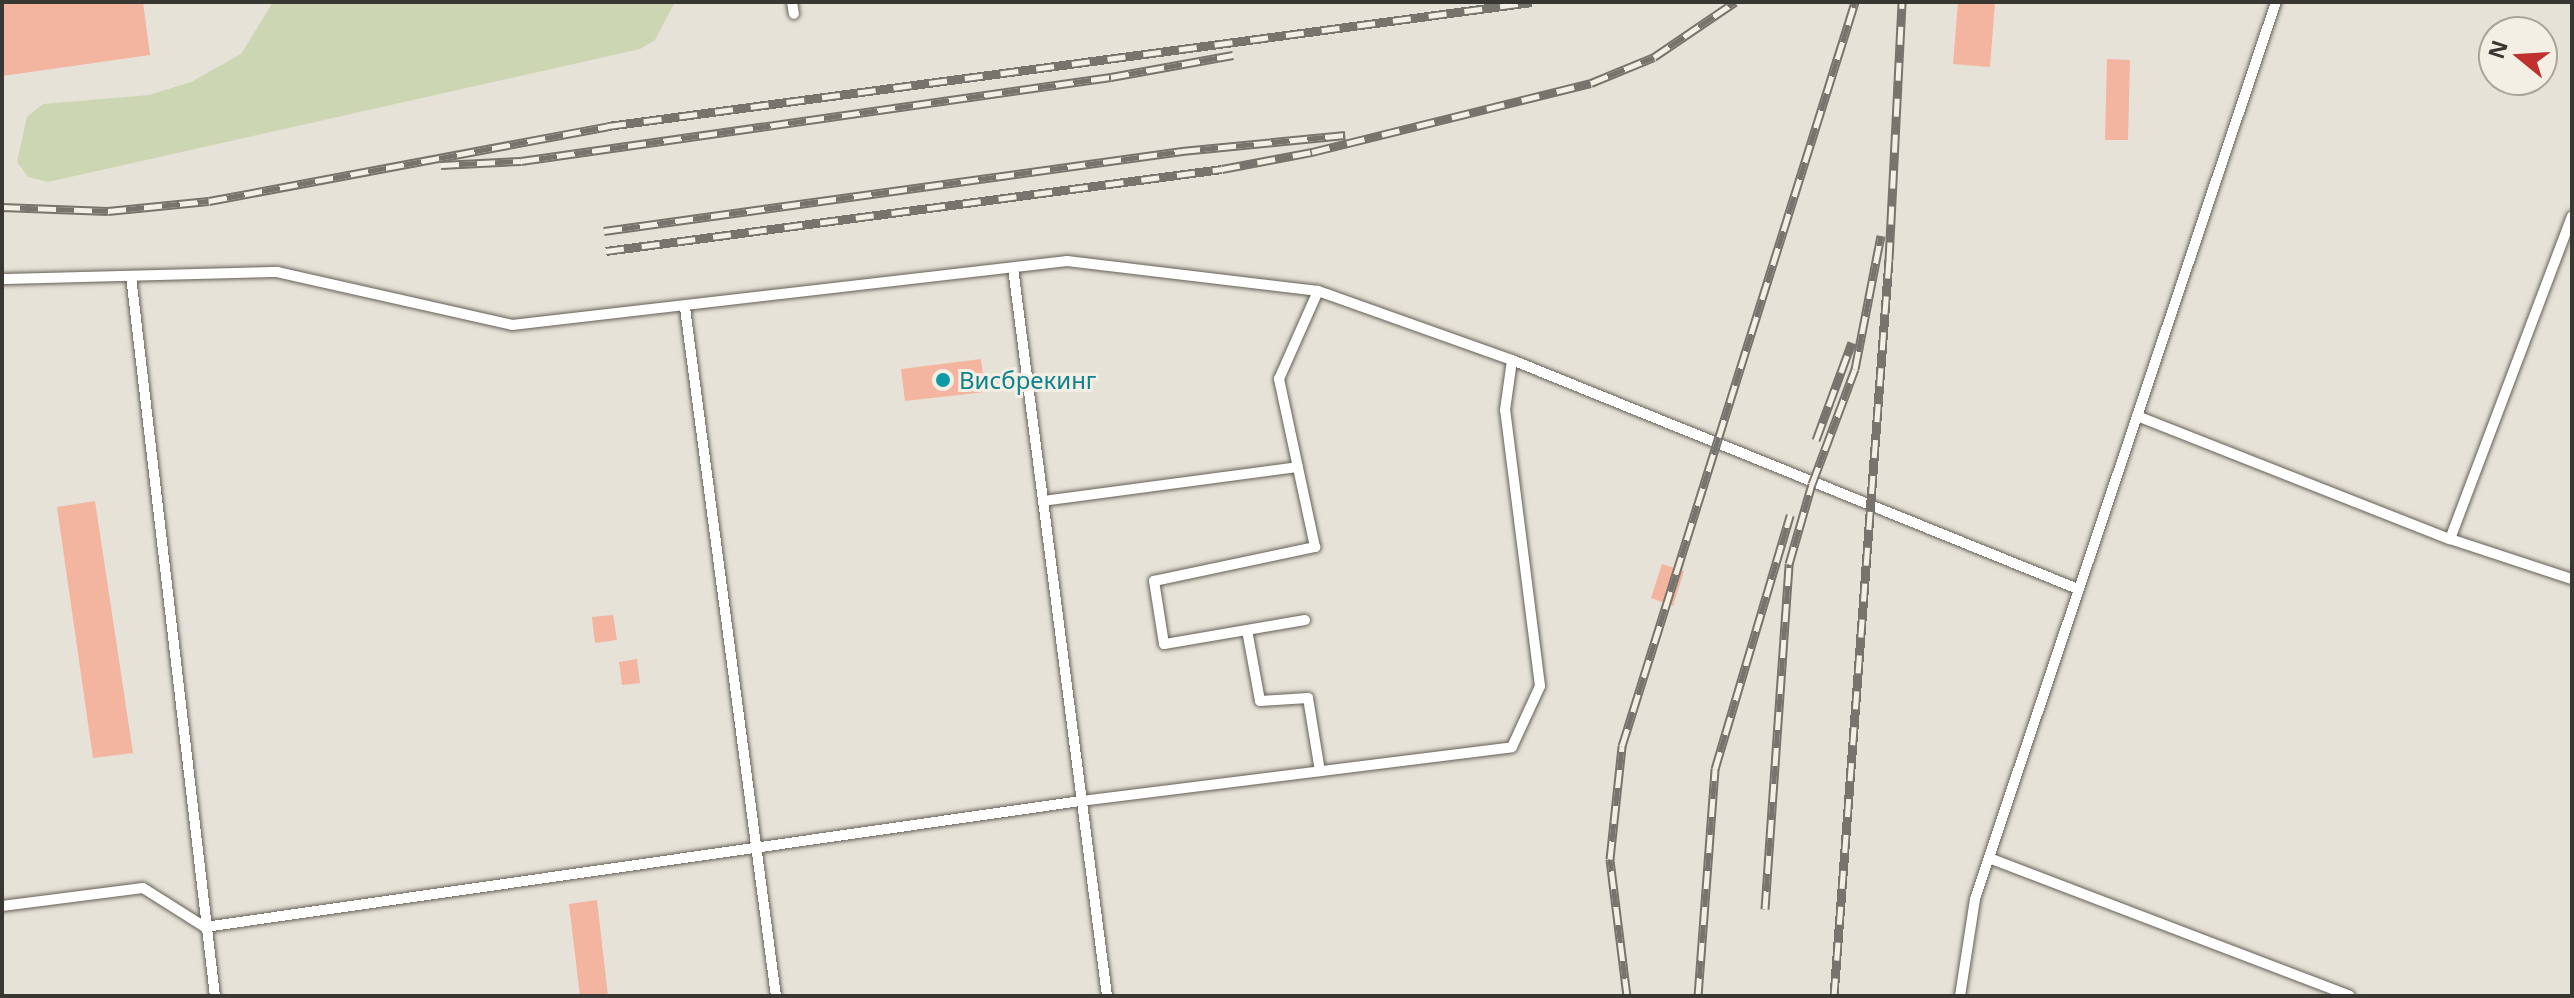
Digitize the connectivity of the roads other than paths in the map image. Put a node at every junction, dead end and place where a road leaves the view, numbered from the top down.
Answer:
1 (2276, 2) edge
2 (2572, 216) edge
3 (1013, 268) junction
4 (131, 276) junction
5 (2, 279) edge
6 (1318, 291) junction
7 (685, 308) junction
8 (1512, 360) junction
9 (2137, 416) junction
10 (1298, 467) junction
11 (1043, 501) junction
12 (2450, 539) junction
13 (2572, 579) edge
14 (2078, 589) junction
15 (1305, 620) dead end
16 (1247, 630) junction
17 (1320, 771) junction
18 (1081, 801) junction
19 (754, 848) junction
20 (1989, 858) junction
21 (2, 906) edge
22 (205, 927) junction
23 (215, 996) edge
24 (776, 996) edge
25 (1107, 996) edge
26 (1960, 996) edge
27 (2350, 996) edge

1 - 9 lane
2 - 12 lane
3 - 6 lane
3 - 7 lane
3 - 11 lane
4 - 5 lane
4 - 7 lane
4 - 22 lane
6 - 8 lane
6 - 10 lane
7 - 19 lane
8 - 14 lane
8 - 17 lane
9 - 12 lane
9 - 14 lane
10 - 11 lane
10 - 16 lane
11 - 18 lane
12 - 13 lane
14 - 20 lane
15 - 16 lane
16 - 17 lane
17 - 18 lane
18 - 19 lane
18 - 25 lane
19 - 22 lane
19 - 24 lane
20 - 26 lane
20 - 27 lane
21 - 22 lane
22 - 23 lane

